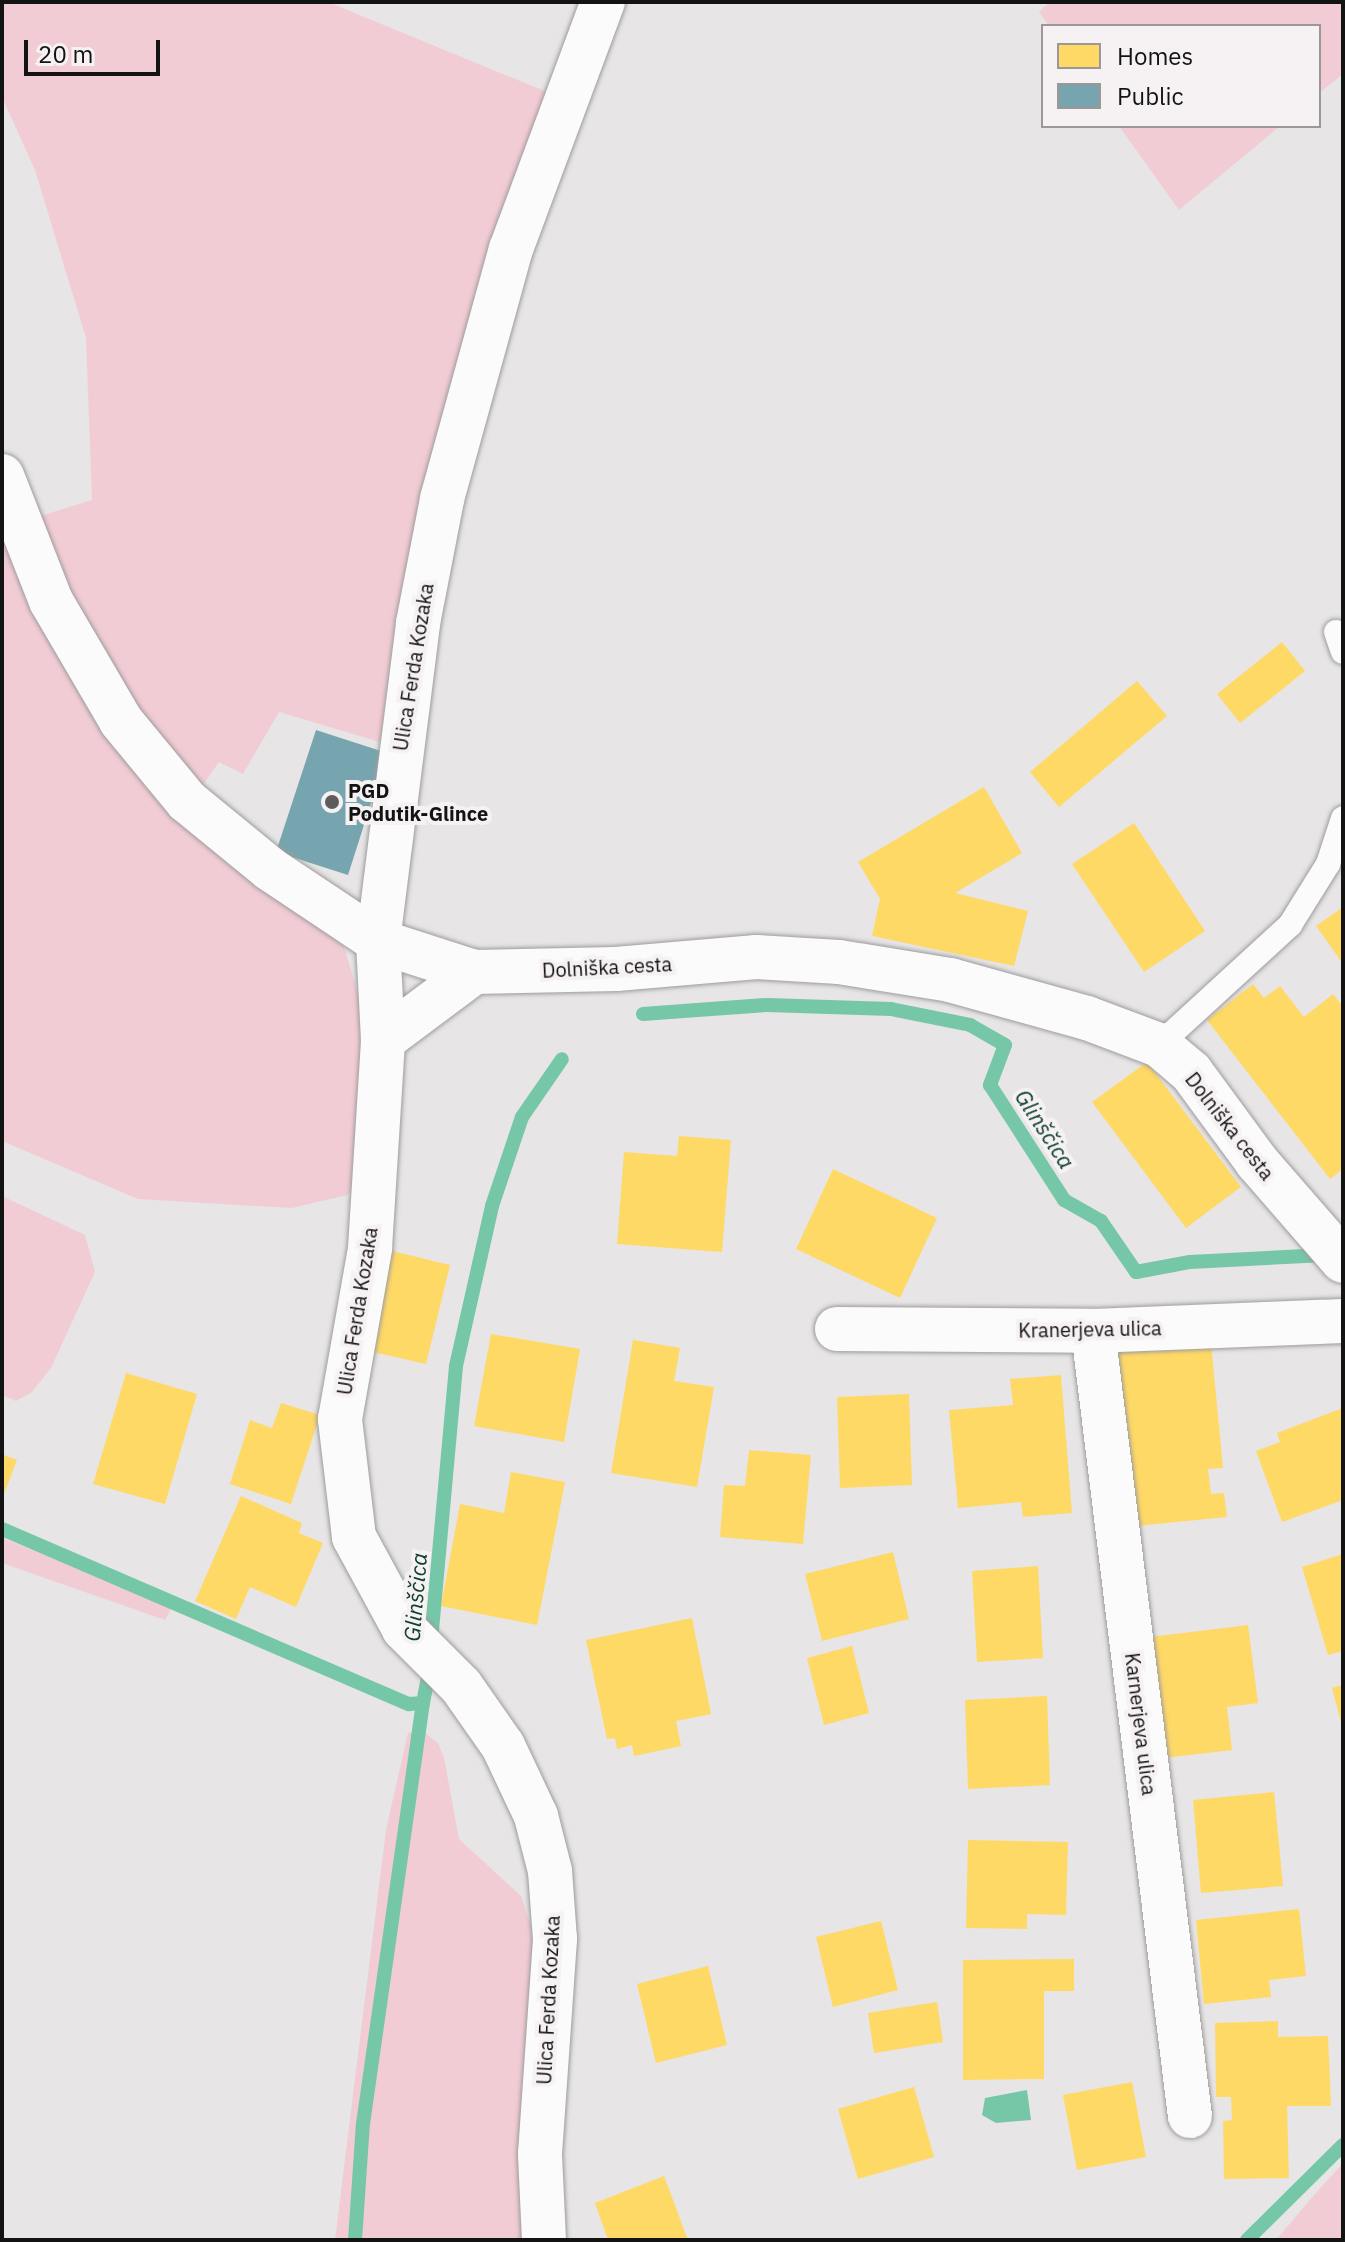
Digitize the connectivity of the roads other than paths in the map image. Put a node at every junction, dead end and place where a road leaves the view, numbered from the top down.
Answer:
1 (603, 2) edge
2 (2, 476) edge
3 (1343, 818) edge
4 (378, 941) junction
5 (474, 972) junction
6 (383, 1040) junction
7 (1159, 1045) junction
8 (1330, 1247) edge
9 (1343, 1321) edge
10 (837, 1329) dead end
11 (1093, 1331) junction
12 (1190, 2116) dead end
13 (544, 2240) edge

1 - 4 street, Ulica Ferda Kozaka
2 - 4 street, Dolniška cesta
3 - 7 lane
4 - 5 street, Dolniška cesta
4 - 6 street, Ulica Ferda Kozaka
5 - 6 street
5 - 7 street, Dolniška cesta
6 - 13 street, Ulica Ferda Kozaka
7 - 8 street, Dolniška cesta
9 - 11 street, Kranerjeva ulica
10 - 11 street, Kranerjeva ulica
11 - 12 street, Karnerjeva ulica

